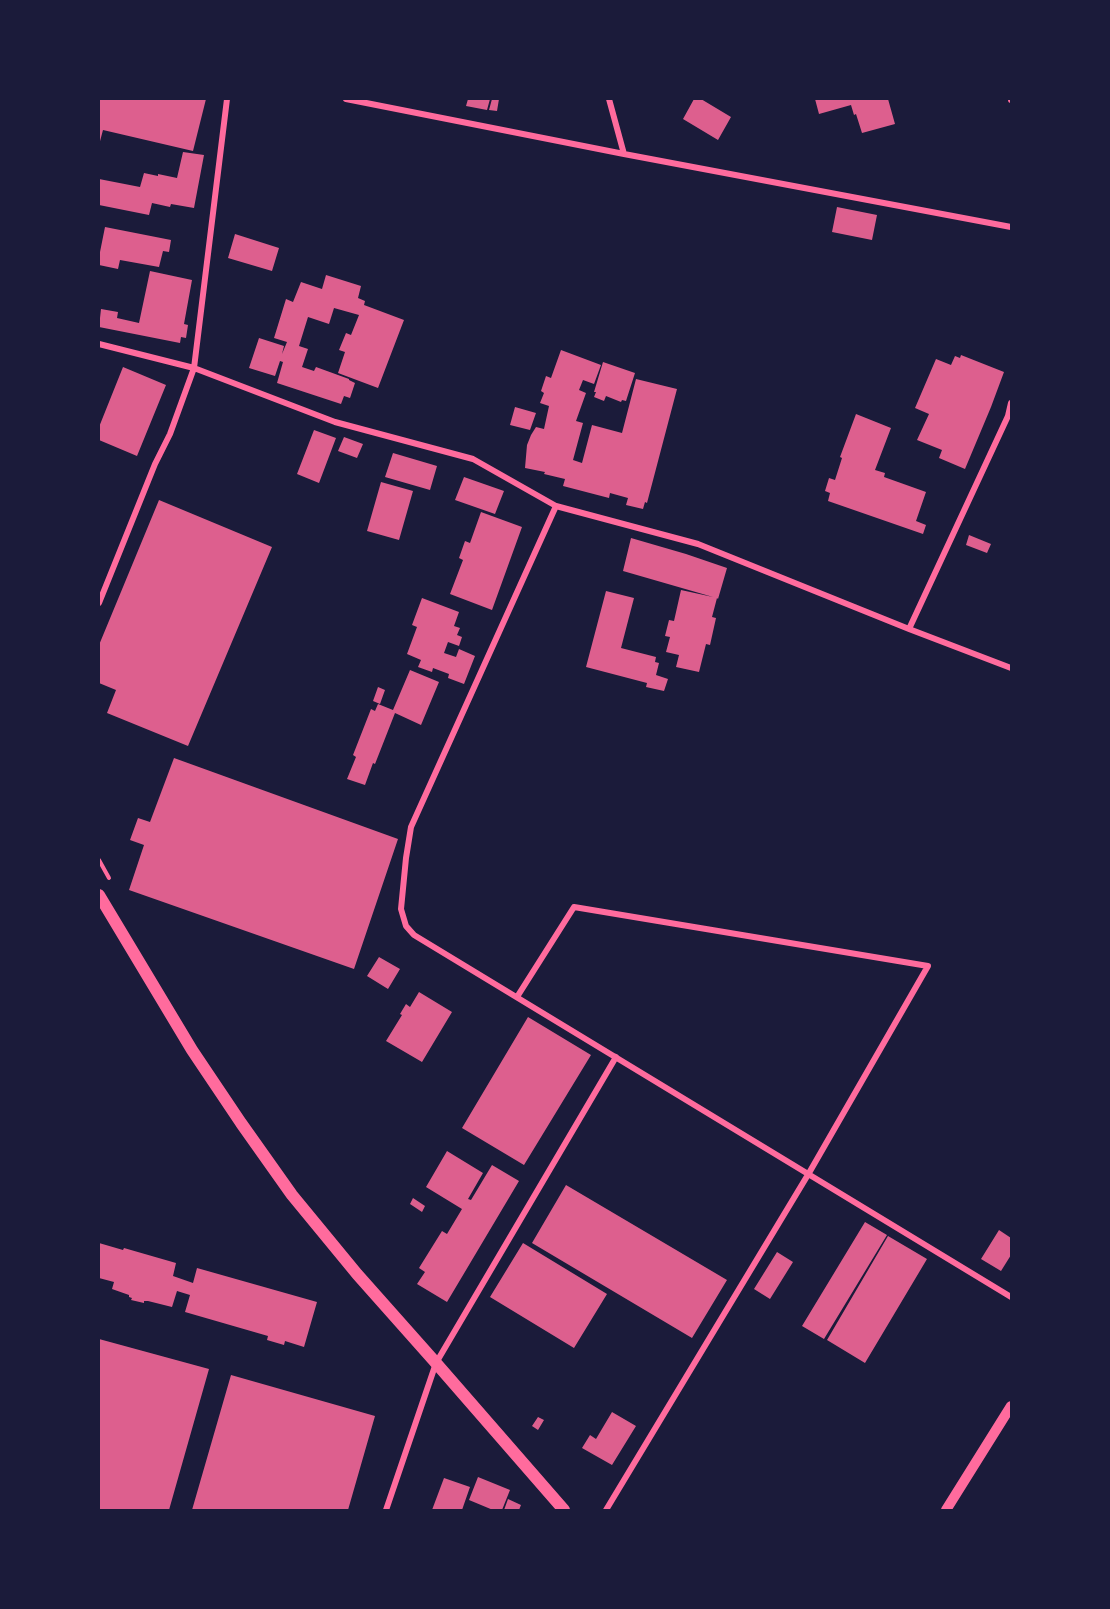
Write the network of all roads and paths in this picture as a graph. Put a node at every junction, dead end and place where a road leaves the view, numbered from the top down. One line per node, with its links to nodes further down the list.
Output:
1 (227, 99): 7 (street)
2 (346, 99): 4 (street)
3 (609, 99): 4 (street)
4 (624, 154): 5 (street)
5 (1011, 227)
6 (99, 344): 7 (street)
7 (194, 368): 9 (street); 10 (street)
8 (1011, 403): 11 (street)
9 (556, 506): 11 (street); 16 (street)
10 (99, 603)
11 (909, 629): 12 (street)
12 (1011, 668)
13 (99, 860): 14 (path)
14 (110, 879)
15 (99, 895): 20 (main road)
16 (518, 997): 17 (street); 18 (street)
17 (615, 1057): 18 (street); 20 (street)
18 (809, 1173): 19 (street); 24 (street)
19 (1011, 1298)
20 (436, 1362): 22 (street); 23 (main road)
21 (1011, 1406): 25 (street)
22 (386, 1510)
23 (564, 1510)
24 (606, 1510)
25 (946, 1510)

